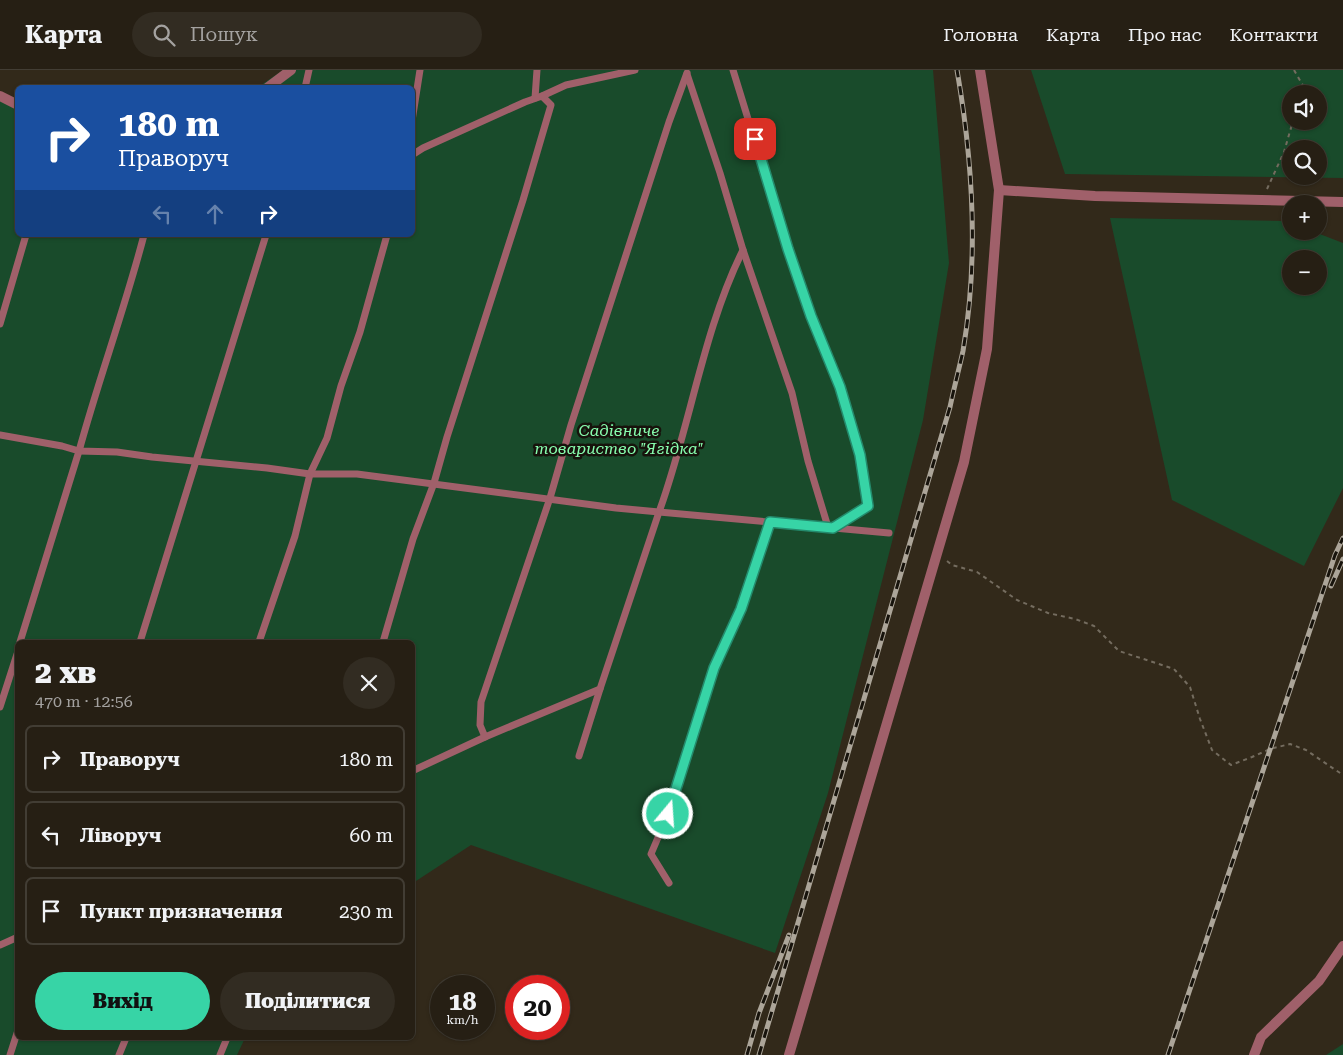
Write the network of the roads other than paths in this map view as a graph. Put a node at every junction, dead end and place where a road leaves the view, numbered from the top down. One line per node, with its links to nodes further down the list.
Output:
1 (291, 70): 9 (street)
2 (308, 70): 10 (lane)
3 (420, 70): 13 (lane)
4 (537, 70): 12 (lane)
5 (635, 70): 12 (lane)
6 (733, 70): 32 (lane)
7 (980, 70): 16 (street)
8 (687, 72): 22 (lane); 29 (lane)
9 (271, 85)
10 (306, 85)
11 (0, 96): 14 (street)
12 (538, 97): 15 (lane); 28 (lane)
13 (415, 102)
14 (15, 104)
15 (415, 153)
16 (999, 190): 17 (street); 54 (street)
17 (1343, 202)
18 (25, 237): 23 (lane)
19 (144, 237): 25 (lane)
20 (265, 237): 26 (lane)
21 (386, 237): 27 (lane)
22 (743, 250): 30 (lane); 32 (lane)
23 (0, 324)
24 (0, 435): 25 (lane)
25 (79, 451): 26 (lane); 34 (lane)
26 (196, 462): 27 (lane); 35 (lane)
27 (310, 474): 28 (lane); 36 (lane)
28 (434, 483): 29 (lane); 37 (lane)
29 (550, 498): 30 (lane); 41 (lane)
30 (659, 512): 31 (lane); 39 (lane)
31 (770, 522): 32 (lane); 44 (lane)
32 (830, 528): 33 (lane)
33 (889, 533)
34 (21, 640)
35 (141, 640)
36 (261, 640)
37 (385, 640)
38 (15, 660): 40 (lane)
39 (600, 689): 41 (lane); 42 (lane)
40 (0, 707)
41 (486, 737): 43 (lane)
42 (579, 756)
43 (415, 770)
44 (669, 883)
45 (15, 939): 46 (lane)
46 (0, 945)
47 (1343, 946): 55 (street)
48 (15, 1039): 51 (lane)
49 (125, 1040): 52 (lane)
50 (226, 1040): 53 (lane)
51 (10, 1055)
52 (118, 1055)
53 (220, 1055)
54 (789, 1055)
55 (1254, 1055)

